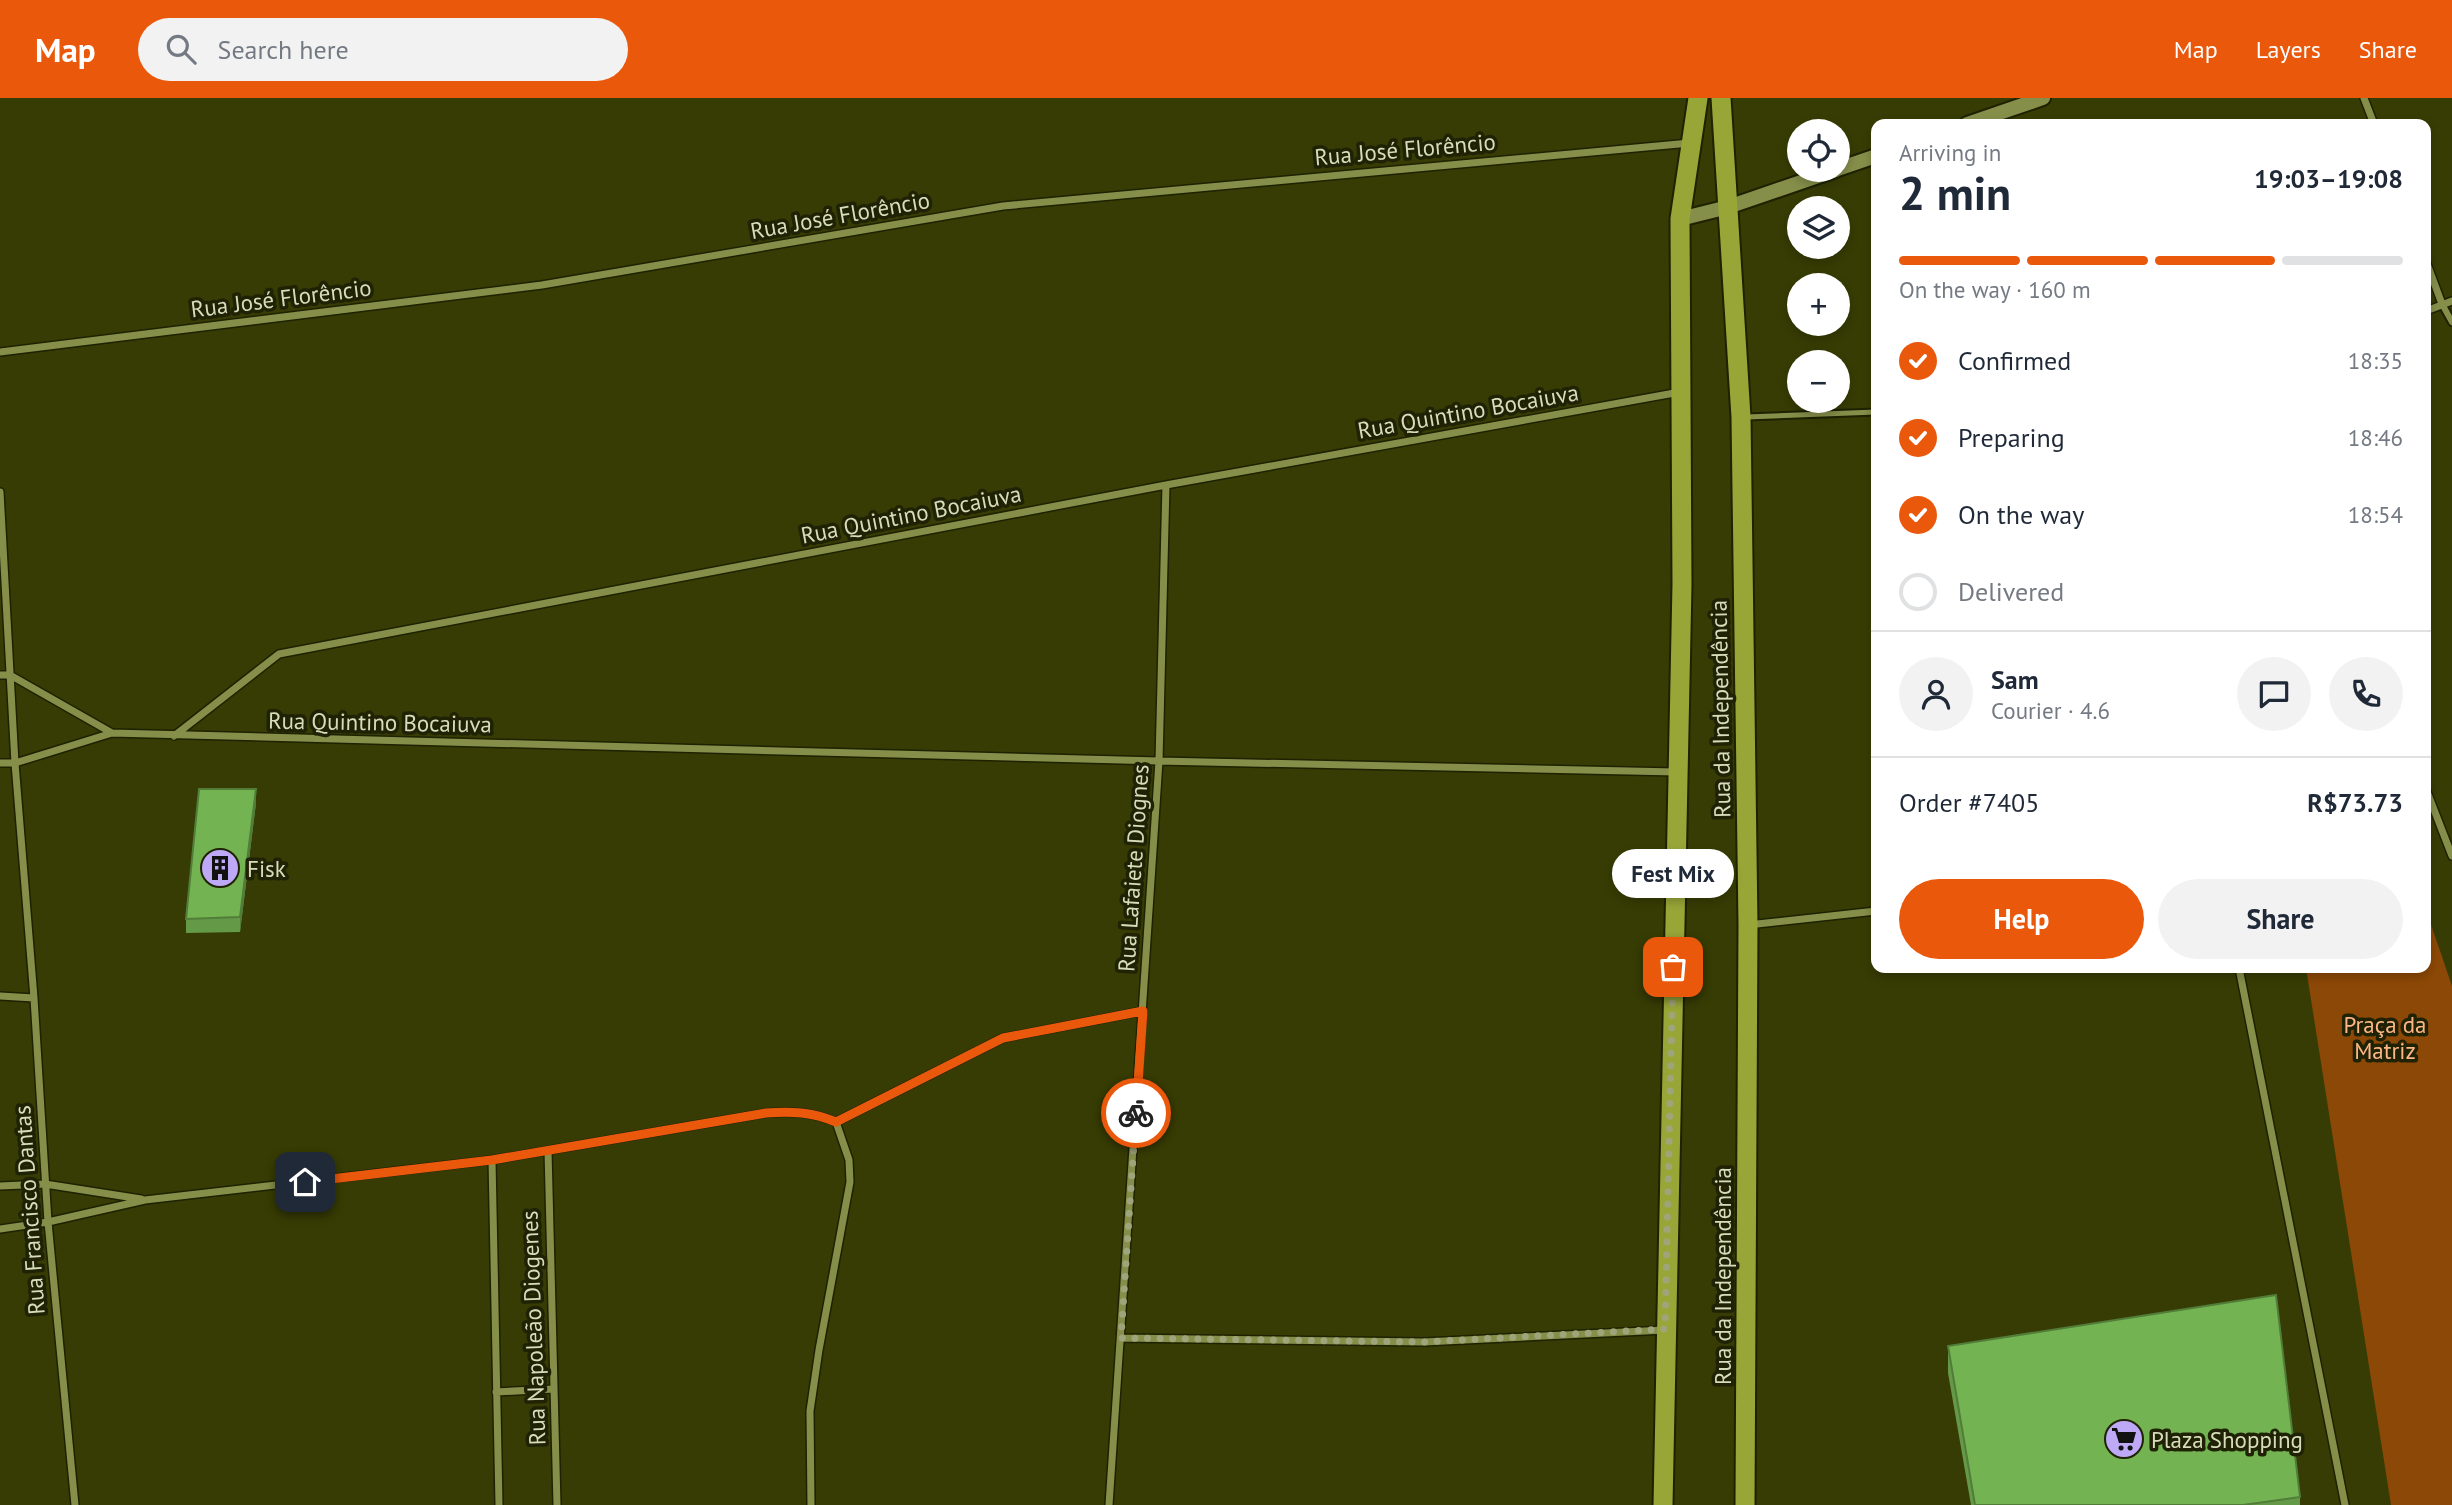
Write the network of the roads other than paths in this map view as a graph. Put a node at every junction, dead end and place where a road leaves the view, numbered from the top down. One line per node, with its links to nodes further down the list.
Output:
1 (1698, 98): 7 (highway, Rua da Independência)
2 (1721, 98): 11 (highway, Rua da Independência)
3 (2043, 98): 5 (main road)
4 (2364, 98): 6 (street)
5 (1982, 119)
6 (2372, 119)
7 (1690, 143): 12 (highway, Rua da Independência); 18 (street, Rua José Florêncio)
8 (1871, 158): 9 (main road)
9 (1850, 165)
10 (1800, 182): 11 (main road)
11 (1728, 207): 12 (main road); 21 (highway, Rua da Independência)
12 (1680, 219): 19 (highway, Rua da Independência)
13 (2431, 274): 15 (street)
14 (2452, 301): 15 (street)
15 (2442, 304): 16 (street); 17 (street)
16 (2431, 309)
17 (2452, 322)
18 (0, 352)
19 (1681, 392): 22 (street, Rua Quintino Bocaiuva); 31 (highway, Rua da Independência)
20 (1871, 412): 21 (lane)
21 (1741, 417): 35 (highway, Rua da Independência)
22 (1166, 485): 27 (street, Rua Quintino Bocaiuva); 28 (street, Rua Lafaiete Diognes)
23 (0, 492): 25 (street, Rua Francisco Dantas)
24 (0, 675): 25 (street, Rua Quintino Bocaiuva)
25 (10, 675): 26 (street, Rua Quintino Bocaiuva); 30 (street, Rua Francisco Dantas)
26 (112, 733): 27 (street, Rua Quintino Bocaiuva); 30 (street, Rua Quintino Bocaiuva)
27 (174, 736): 28 (street, Rua Quintino Bocaiuva)
28 (1159, 761): 31 (street, Rua Quintino Bocaiuva); 39 (street, Rua Lafaiete Diognes)
29 (0, 763): 30 (street, Rua Quintino Bocaiuva)
30 (15, 763): 38 (street, Rua Francisco Dantas)
31 (1677, 772): 48 (highway, Rua da Independência)
32 (2431, 802): 33 (street)
33 (2452, 856)
34 (1871, 912): 35 (street)
35 (1748, 925): 58 (highway, Rua da Independência)
36 (2240, 973): 59 (street)
37 (0, 996): 38 (street)
38 (34, 998): 43 (street, Rua Francisco Dantas)
39 (1143, 1011): 40 (street); 49 (street, Rua Lafaiete Diognes)
40 (836, 1122): 41 (street); 55 (street)
41 (548, 1151): 42 (street); 50 (street, Rua Napoleão Diogenes)
42 (492, 1160): 45 (street); 51 (street, Rua Napoleão Diogenes)
43 (45, 1184): 44 (street); 45 (street); 46 (street, Rua Francisco Dantas)
44 (0, 1186)
45 (145, 1200): 46 (street)
46 (48, 1222): 47 (street); 52 (street, Rua Francisco Dantas)
47 (0, 1229)
48 (1665, 1329): 49 (street); 57 (highway, Rua da Independência)
49 (1121, 1338): 56 (street, Rua Lafaiete Diognes)
50 (554, 1389): 51 (street); 54 (street, Rua Napoleão Diogenes)
51 (496, 1392): 53 (street, Rua Napoleão Diogenes)
52 (75, 1505)
53 (499, 1505)
54 (557, 1505)
55 (811, 1505)
56 (1109, 1505)
57 (1663, 1505)
58 (1745, 1505)
59 (2345, 1505)

